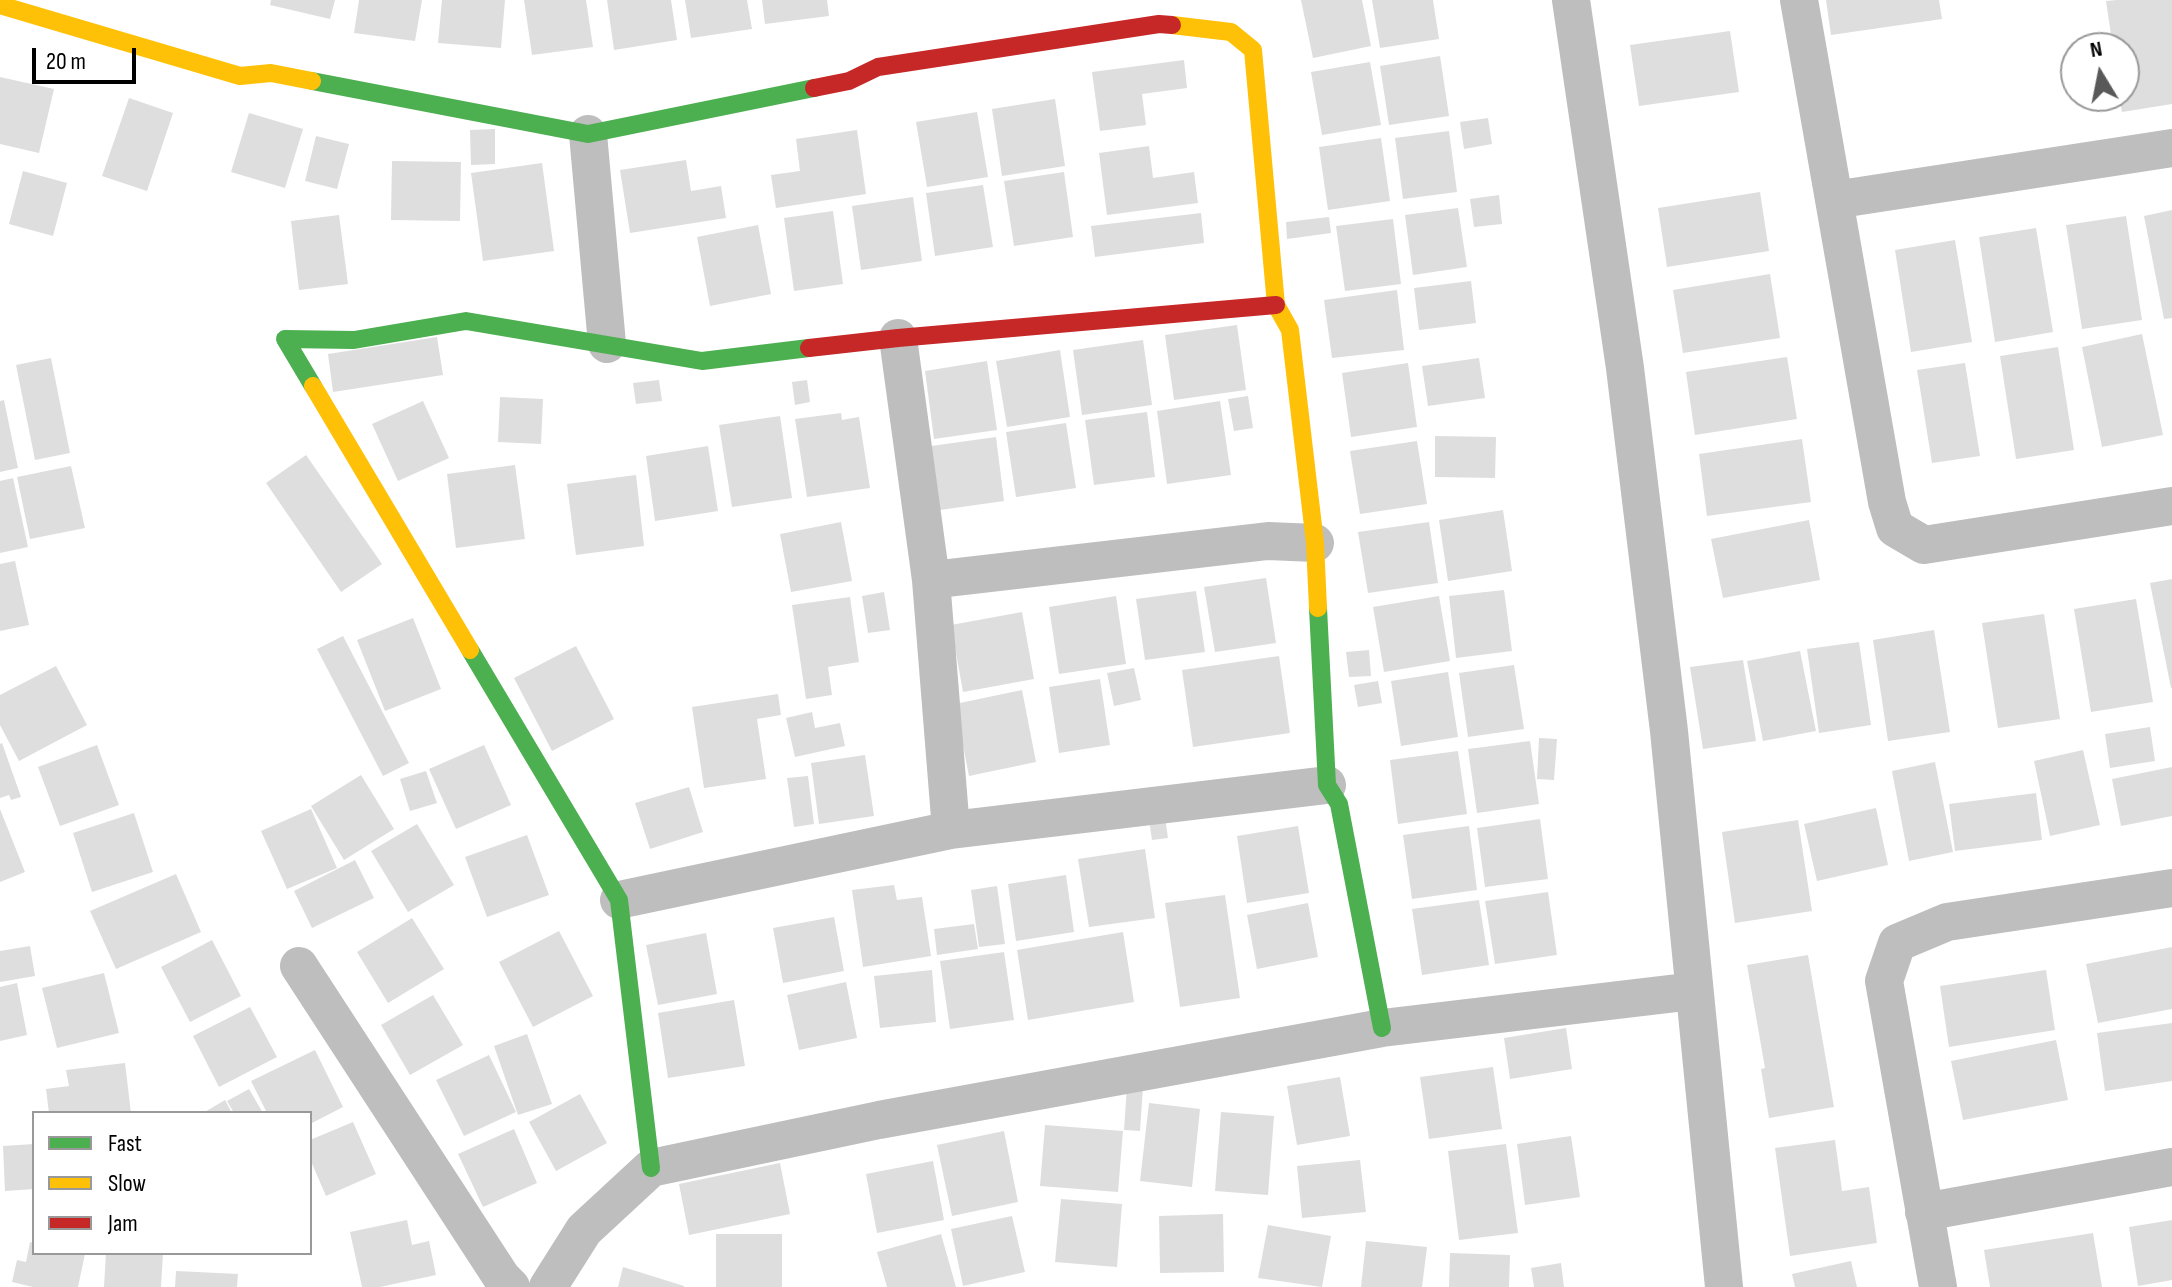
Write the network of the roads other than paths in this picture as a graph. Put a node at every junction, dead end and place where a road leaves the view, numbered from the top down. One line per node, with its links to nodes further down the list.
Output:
1 (1571, 0): 18 (street)
2 (1799, 0): 6 (street)
3 (0, 5): 4 (street)
4 (588, 134): 7 (street); 9 (street)
5 (2172, 148): 6 (street)
6 (1834, 200): 10 (street)
7 (1276, 305): 8 (street); 11 (street)
8 (898, 338): 9 (street); 12 (street)
9 (607, 344): 16 (street)
10 (2172, 506)
11 (1315, 543): 12 (street); 13 (street)
12 (931, 580): 14 (street)
13 (1327, 785): 14 (street); 19 (street)
14 (951, 830): 16 (street)
15 (2172, 888): 22 (street)
16 (619, 900): 21 (street)
17 (299, 966): 23 (street)
18 (1694, 991): 19 (street); 25 (street)
19 (1382, 1028): 21 (street)
20 (2172, 1167): 22 (street)
21 (651, 1168): 24 (street)
22 (1924, 1212): 26 (street)
23 (511, 1287)
24 (548, 1287)
25 (1724, 1287)
26 (1938, 1287)

